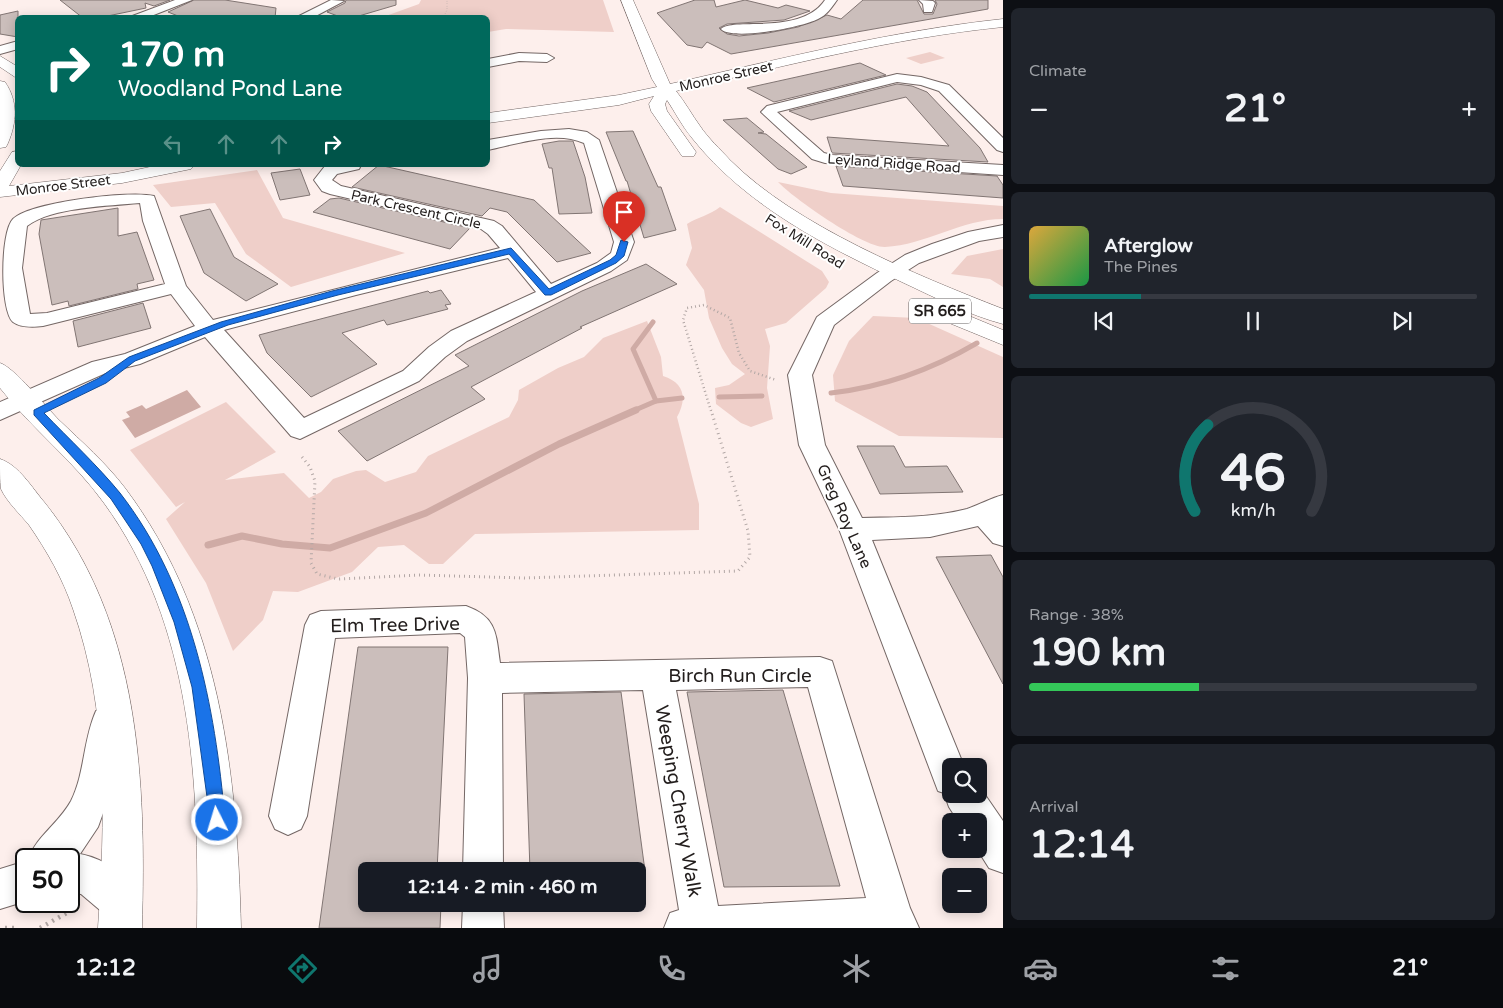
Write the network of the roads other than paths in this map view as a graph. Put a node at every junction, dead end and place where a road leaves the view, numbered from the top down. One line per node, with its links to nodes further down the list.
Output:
1 (186, 0): 5 (street)
2 (627, 0): 14 (main road, Fox Mill Road / SR 665)
3 (830, 0): 10 (street)
4 (338, 1): 6 (street)
5 (142, 15)
6 (308, 15)
7 (1003, 16): 9 (main road, Monroe Street)
8 (1003, 23): 9 (main road, Monroe Street)
9 (964, 27): 16 (main road, Monroe Street)
10 (727, 30)
11 (15, 46): 12 (street)
12 (0, 50)
13 (547, 58): 17 (street)
14 (651, 58): 16 (main road); 20 (main road, Fox Mill Road / SR 665)
15 (0, 60): 18 (main road)
16 (789, 61): 20 (main road, Monroe Street)
17 (490, 63)
18 (15, 72)
19 (0, 85): 24 (main road)
20 (665, 90): 21 (main road, Monroe Street); 23 (main road); 37 (main road, Fox Mill Road / SR 665)
21 (573, 106): 22 (main road, Monroe Street); 23 (main road)
22 (490, 118)
23 (665, 120): 28 (main road)
24 (0, 143)
25 (490, 145): 39 (street)
26 (1003, 147): 32 (street, Leyland Ridge Road)
27 (15, 161): 33 (main road)
28 (700, 163)
29 (102, 167): 33 (main road, Monroe Street)
30 (175, 167): 33 (main road, Monroe Street)
31 (344, 167): 36 (street, Park Crescent Circle)
32 (1003, 170)
33 (1, 183)
34 (727, 189): 37 (main road, Fox Mill Road / SR 665)
35 (1003, 231): 37 (street, Greg Roy Lane)
36 (511, 251): 39 (street, Park Crescent Circle); 41 (street)
37 (885, 277): 40 (main road, Fox Mill Road / SR 665); 42 (main road, Fox Mill Road / SR 665); 48 (street, Greg Roy Lane)
38 (176, 287): 38 (street); 41 (street)
39 (548, 293): 41 (street)
40 (1003, 317)
41 (208, 328): 44 (street)
42 (1003, 338)
43 (0, 371): 44 (main road)
44 (21, 408): 45 (street); 62 (main road)
45 (0, 429)
46 (0, 469): 51 (main road)
47 (997, 518): 48 (street)
48 (853, 529): 52 (street, Greg Roy Lane)
49 (657, 675): 50 (street, Birch Run Circle); 61 (street, Birch Run Circle); 64 (street, Weeping Cherry Walk)
50 (485, 678): 54 (street, Elm Tree Drive); 57 (street, Elm Tree Drive)
51 (112, 705): 55 (street); 60 (main road)
52 (943, 758)
53 (968, 803): 56 (street)
54 (288, 816)
55 (58, 848)
56 (1003, 854)
57 (483, 862)
58 (80, 873): 60 (street)
59 (483, 912): 63 (street)
60 (121, 915)
61 (895, 922): 64 (street)
62 (219, 928)
63 (483, 928)
64 (693, 928)

